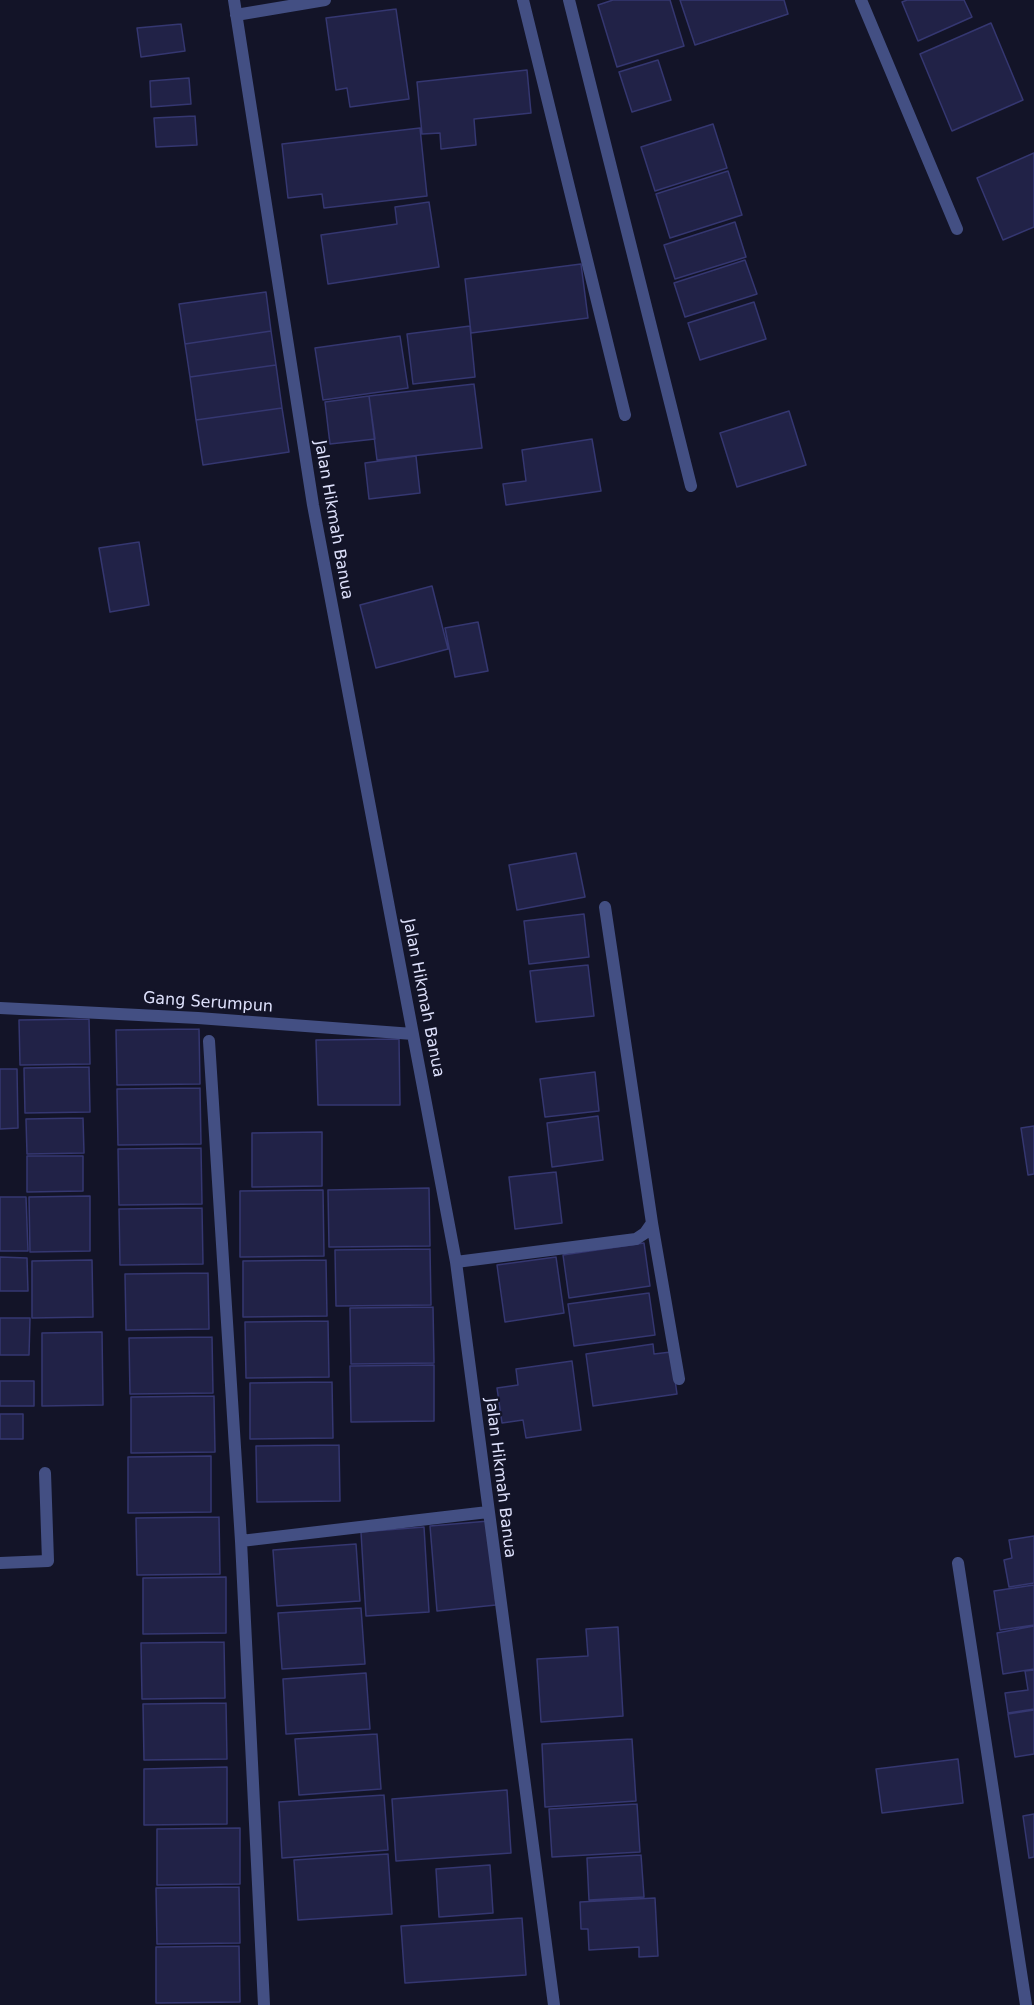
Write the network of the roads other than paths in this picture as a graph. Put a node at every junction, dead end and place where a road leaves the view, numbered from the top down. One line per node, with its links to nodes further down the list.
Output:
1 (234, 0): 6 (street, Jalan Hikmah Banua)
2 (325, 0): 6 (street)
3 (523, 0): 8 (street)
4 (569, 0): 9 (street)
5 (861, 0): 7 (street)
6 (236, 15): 12 (street, Jalan Hikmah Banua)
7 (957, 229)
8 (625, 415)
9 (691, 486)
10 (605, 907): 14 (street)
11 (0, 1008): 12 (street, Gang Serumpun)
12 (413, 1034): 15 (street, Jalan Hikmah Banua)
13 (209, 1041): 19 (street)
14 (652, 1223): 15 (street); 16 (street)
15 (456, 1262): 18 (street, Jalan Hikmah Banua)
16 (679, 1379)
17 (45, 1473): 20 (street)
18 (488, 1512): 19 (street); 23 (street, Jalan Hikmah Banua)
19 (241, 1541): 22 (street)
20 (0, 1563)
21 (958, 1563): 24 (street)
22 (264, 2005)
23 (554, 2005)
24 (1026, 2005)

